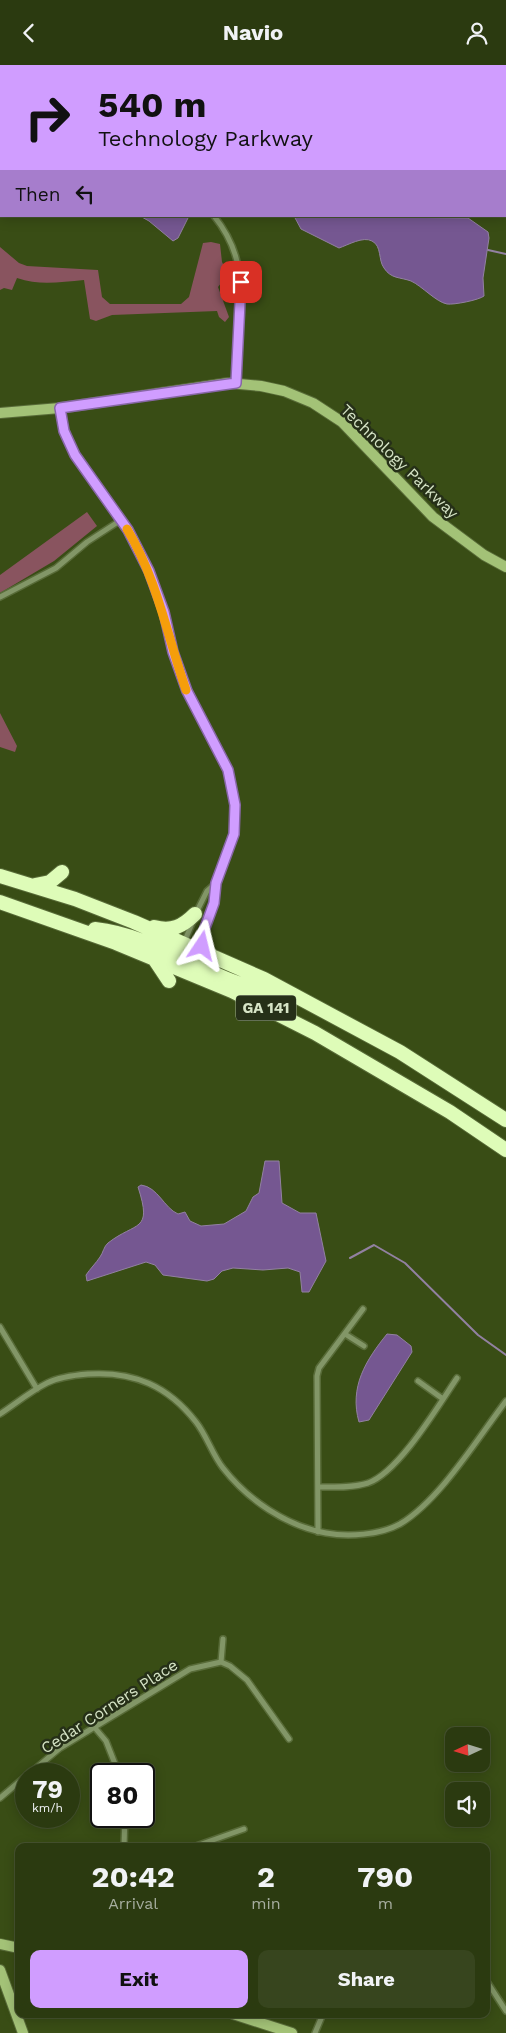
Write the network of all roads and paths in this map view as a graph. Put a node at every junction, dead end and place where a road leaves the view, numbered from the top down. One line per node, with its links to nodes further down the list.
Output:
1 (215, 217): 2 (street)
2 (236, 383): 3 (street, Technology Parkway); 6 (street, Technology Parkway)
3 (60, 408): 4 (street, Technology Parkway); 5 (street)
4 (0, 413)
5 (121, 520): 7 (street); 9 (street)
6 (506, 567)
7 (0, 597)
8 (0, 876): 10 (highway, GA 141)
9 (216, 883): 13 (street); 16 (street)
10 (32, 885): 11 (highway, GA 141); 11 (highway)
11 (75, 899): 14 (highway, GA 141)
12 (0, 902): 15 (highway, GA 141)
13 (195, 914): 14 (highway); 19 (street)
14 (134, 922): 19 (highway, GA 141)
15 (74, 927): 18 (highway, GA 141); 19 (highway)
16 (202, 936): 17 (highway); 19 (street)
17 (212, 956): 19 (highway, GA 141); 21 (highway, GA 141)
18 (152, 958): 19 (highway, GA 141); 20 (highway)
19 (184, 958): 21 (highway); 23 (highway, GA 141)
20 (169, 981)
21 (290, 995): 22 (highway, GA 141)
22 (506, 1120)
23 (506, 1150)
24 (363, 1309): 26 (street)
25 (0, 1327): 30 (street)
26 (345, 1334): 27 (street); 34 (street)
27 (364, 1346)
28 (457, 1379): 31 (street)
29 (418, 1381): 31 (street)
30 (37, 1389): 33 (street); 35 (street)
31 (443, 1399): 34 (street)
32 (506, 1401): 35 (street)
33 (0, 1414)
34 (318, 1487): 35 (street)
35 (318, 1532)
36 (223, 1639): 37 (street)
37 (221, 1662): 38 (street, Cedar Corners Place); 39 (street)
38 (95, 1728): 40 (street, Cedar Corners Place); 41 (street)
39 (289, 1739)
40 (43, 1763)
41 (115, 1763)
42 (15, 1785): 43 (street)
43 (0, 1798)
44 (125, 1828): 46 (street)
45 (244, 1829): 47 (street)
46 (124, 1843)
47 (204, 1843)
48 (0, 1944): 49 (street)
49 (15, 1947)
50 (0, 1970): 52 (street)
51 (490, 1986): 53 (street)
52 (15, 2011)
53 (506, 2011)
54 (18, 2018): 57 (street)
55 (245, 2018): 58 (street)
56 (321, 2018): 59 (street)
57 (23, 2033)
58 (292, 2033)
59 (315, 2033)

